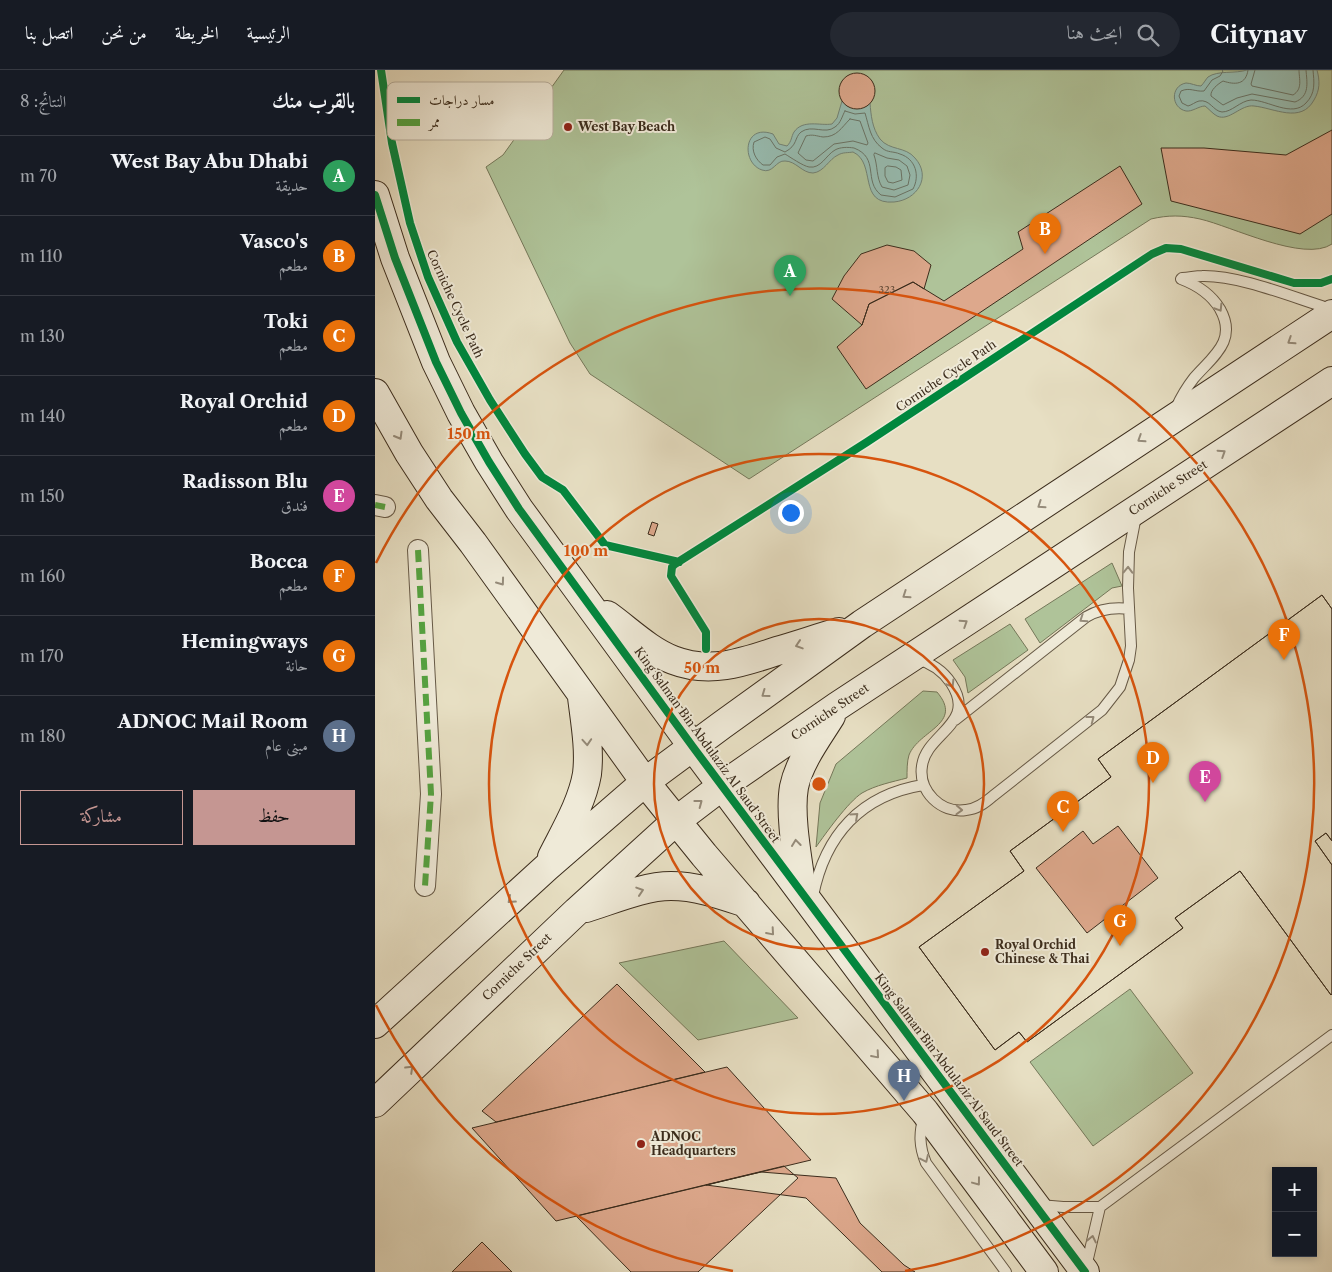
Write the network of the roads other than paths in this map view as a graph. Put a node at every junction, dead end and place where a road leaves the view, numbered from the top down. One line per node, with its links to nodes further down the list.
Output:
1 (375, 195): 9 (main road, King Salman Bin Abdulaziz Al Saud Street)
2 (1332, 310): 6 (lane, one-way to 6)
3 (1332, 314): 6 (main road, one-way to 6)
4 (1332, 381): 7 (main road, Corniche Street, one-way to 4)
5 (375, 393): 13 (main road, one-way to 13)
6 (1171, 420): 11 (main road, one-way to 11)
7 (1137, 508): 10 (lane, one-way to 7); 12 (main road, Corniche Street, one-way to 7)
8 (418, 550): 22 (street)
9 (586, 600): 11 (main road, one-way to 9); 16 (main road, King Salman Bin Abdulaziz Al Saud Street)
10 (1129, 610): 15 (lane, one-way to 15); 18 (lane, one-way to 10)
11 (862, 624): 16 (main road, one-way to 16)
12 (912, 657): 14 (main road, Corniche Street); 15 (lane, one-way to 15)
13 (582, 693): 17 (main road); 21 (main road, one-way to 21)
14 (836, 708): 19 (main road, Corniche Street); 23 (main road, one-way to 14)
15 (954, 721): 18 (lane)
16 (693, 747): 17 (main road); 19 (main road, King Salman Bin Abdulaziz Al Saud Street)
17 (645, 782): 20 (main road); 21 (main road)
18 (923, 785): 23 (lane, one-way to 18)
19 (722, 786): 20 (main road, Corniche Street, one-way to 19); 23 (main road, King Salman Bin Abdulaziz Al Saud Street)
20 (676, 821): 24 (main road); 25 (main road, Corniche Street)
21 (547, 867): 26 (main road, one-way to 26)
22 (425, 886)
23 (806, 898): 30 (main road, King Salman Bin Abdulaziz Al Saud Street)
24 (746, 903): 25 (main road, one-way to 24); 29 (main road, one-way to 29)
25 (577, 911): 28 (main road, Corniche Street, one-way to 25)
26 (375, 1024)
27 (1332, 1034): 31 (lane)
28 (375, 1103)
29 (925, 1112): 32 (lane, one-way to 32); 33 (main road, one-way to 33)
30 (1036, 1204): 31 (lane); 34 (main road, King Salman Bin Abdulaziz Al Saud Street)
31 (1100, 1206): 34 (lane, one-way to 31)
32 (1006, 1272)
33 (1044, 1272)
34 (1085, 1272)

